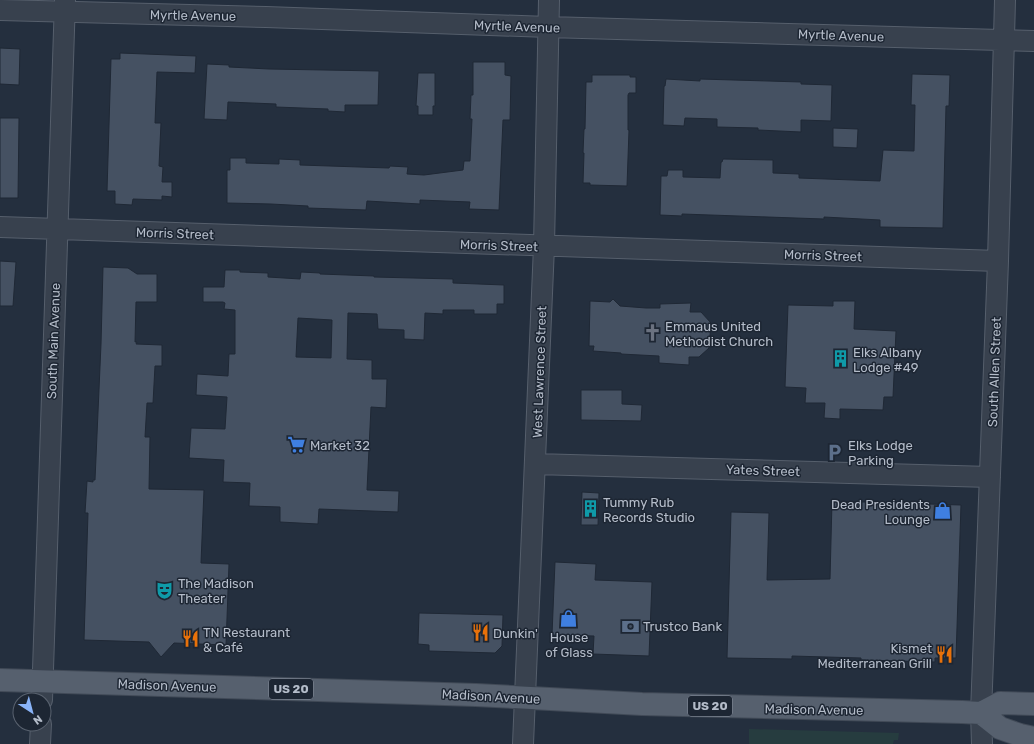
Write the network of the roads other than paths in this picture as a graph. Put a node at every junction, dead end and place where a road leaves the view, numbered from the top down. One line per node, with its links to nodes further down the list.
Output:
1 (549, 0): 5 (street, West Lawrence Street)
2 (1005, 0): 6 (street, South Allen Street)
3 (65, 6): 4 (street, Myrtle Avenue); 5 (street, Myrtle Avenue); 9 (street, South Main Avenue)
4 (0, 10)
5 (548, 27): 6 (street, Myrtle Avenue); 10 (street, West Lawrence Street)
6 (1004, 40): 7 (street, Myrtle Avenue); 11 (street, South Allen Street)
7 (1034, 41)
8 (0, 227): 9 (street, Morris Street)
9 (57, 228): 10 (street, Morris Street); 15 (street, South Main Avenue)
10 (544, 246): 11 (street, Morris Street); 12 (street, West Lawrence Street)
11 (998, 261): 13 (street, South Allen Street)
12 (535, 464): 13 (street, Yates Street); 16 (street, West Lawrence Street)
13 (990, 477): 18 (street, South Allen Street)
14 (0, 680): 15 (main road, Madison Avenue / US 20)
15 (42, 691): 16 (main road, Madison Avenue / US 20)
16 (525, 697): 18 (main road, Madison Avenue / US 20); 22 (street, West Lawrence Street)
17 (1034, 704): 18 (main road)
18 (981, 713): 20 (main road); 23 (street, South Allen Street)
19 (41, 732): 21 (street)
20 (1030, 739)
21 (40, 744)
22 (523, 744)
23 (982, 744)

